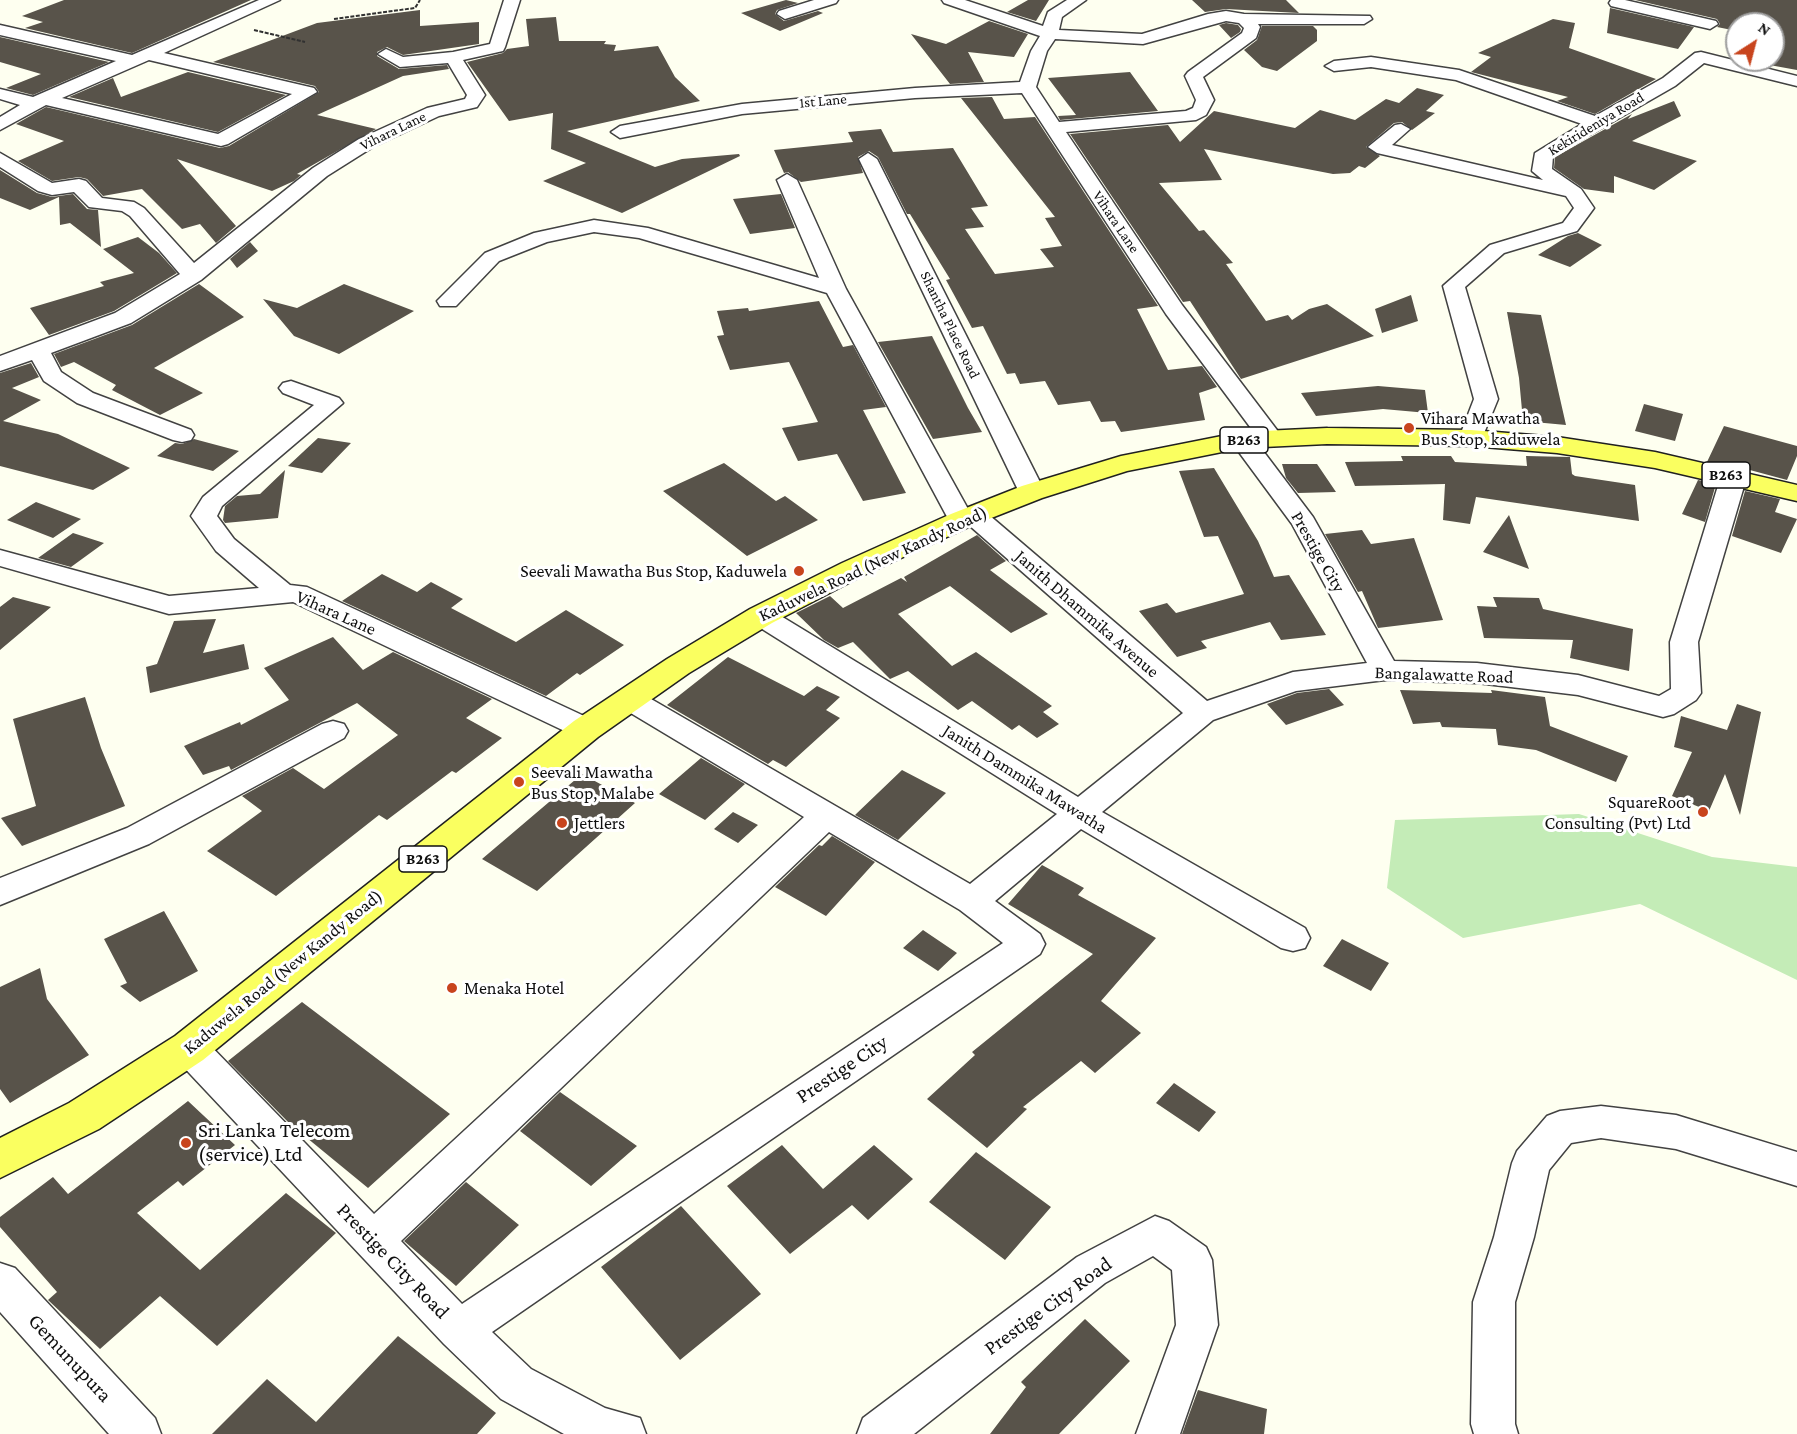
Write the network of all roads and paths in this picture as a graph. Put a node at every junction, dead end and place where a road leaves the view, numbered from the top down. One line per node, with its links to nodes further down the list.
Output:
1 (272, 0): 12 (street)
2 (420, 0): 9 (path)
3 (512, 0): 19 (street)
4 (830, 0): 8 (street)
5 (950, 0): 14 (street)
6 (1078, 0): 14 (street)
7 (1617, 3): 15 (street)
8 (785, 14)
9 (334, 19)
10 (1244, 19): 11 (street); 14 (street); 27 (street)
11 (1364, 19)
12 (217, 25): 16 (path); 18 (street)
13 (0, 30): 18 (street)
14 (1050, 34): 22 (street)
15 (1707, 35): 21 (street); 25 (street, Kekirideniya Road)
16 (305, 42)
17 (386, 54): 19 (street)
18 (139, 57): 24 (street); 24 (street)
19 (453, 57): 34 (street, Vihara Lane)
20 (1334, 66): 25 (street)
21 (1797, 81)
22 (1027, 87): 27 (street, Vihara Lane); 29 (street, 1st Lane)
23 (0, 94): 24 (street)
24 (40, 101): 26 (street)
25 (1594, 122): 33 (street, Kekirideniya Road)
26 (0, 125)
27 (1053, 128): 41 (street, Vihara Lane)
28 (1401, 129): 33 (street)
29 (620, 132)
30 (0, 159): 34 (street)
31 (868, 159): 45 (street, Shantha Place Road)
32 (787, 180): 35 (street)
33 (1574, 193): 42 (street)
34 (193, 275): 37 (street, Vihara Lane)
35 (835, 289): 36 (street); 47 (street)
36 (448, 301)
37 (38, 350): 38 (street, Vihara Lane); 40 (street)
38 (0, 364)
39 (291, 388): 49 (street)
40 (182, 435)
41 (1271, 438): 42 (main road, Kaduwela Road (New Kandy Road) / B263); 43 (main road, Kaduwela Road (New Kandy Road) / B263)
42 (1471, 438): 44 (main road, Kaduwela Road (New Kandy Road) / B263)
43 (1242, 440): 45 (main road, Kaduwela Road (New Kandy Road) / B263); 51 (street, Prestige City)
44 (1734, 476): 46 (main road, Kaduwela Road (New Kandy Road) / B263); 51 (street, Bangalawatte Road)
45 (1032, 492): 47 (main road, Kaduwela Road (New Kandy Road) / B263)
46 (1797, 493)
47 (967, 518): 50 (main road, Kaduwela Road (New Kandy Road) / B263); 53 (street, Janith Dhammika Avenue)
48 (0, 558): 49 (street, Vihara Lane)
49 (282, 593): 54 (street, Vihara Lane)
50 (761, 616): 52 (main road, Kaduwela Road (New Kandy Road) / B263); 56 (street, Janith Dammika Mawatha)
51 (1385, 670): 53 (street, Bangalawatte Road)
52 (629, 699): 54 (main road, Kaduwela Road (New Kandy Road) / B263); 57 (street, Prestige City)
53 (1202, 713): 56 (street, Bangalawatte Road)
54 (586, 729): 61 (main road, Kaduwela Road (New Kandy Road) / B263)
55 (333, 731): 58 (street)
56 (1078, 813): 59 (street, Bangalawatte Road); 60 (street, Janith Dammika Mawatha)
57 (825, 816): 59 (street, Prestige City); 64 (street)
58 (0, 892)
59 (972, 901): 66 (street, Prestige City)
60 (1293, 938)
61 (189, 1048): 62 (main road, Kaduwela Road (New Kandy Road) / B263); 64 (street, Prestige City Road)
62 (0, 1159)
63 (1797, 1169): 71 (street)
64 (374, 1240): 66 (street, Prestige City Road)
65 (0, 1282): 67 (street, Gemunupura)
66 (459, 1330): 68 (street, Prestige City Road)
67 (140, 1434)
68 (624, 1434)
69 (879, 1434): 70 (street, Prestige City Road)
70 (1158, 1434)
71 (1496, 1434)

